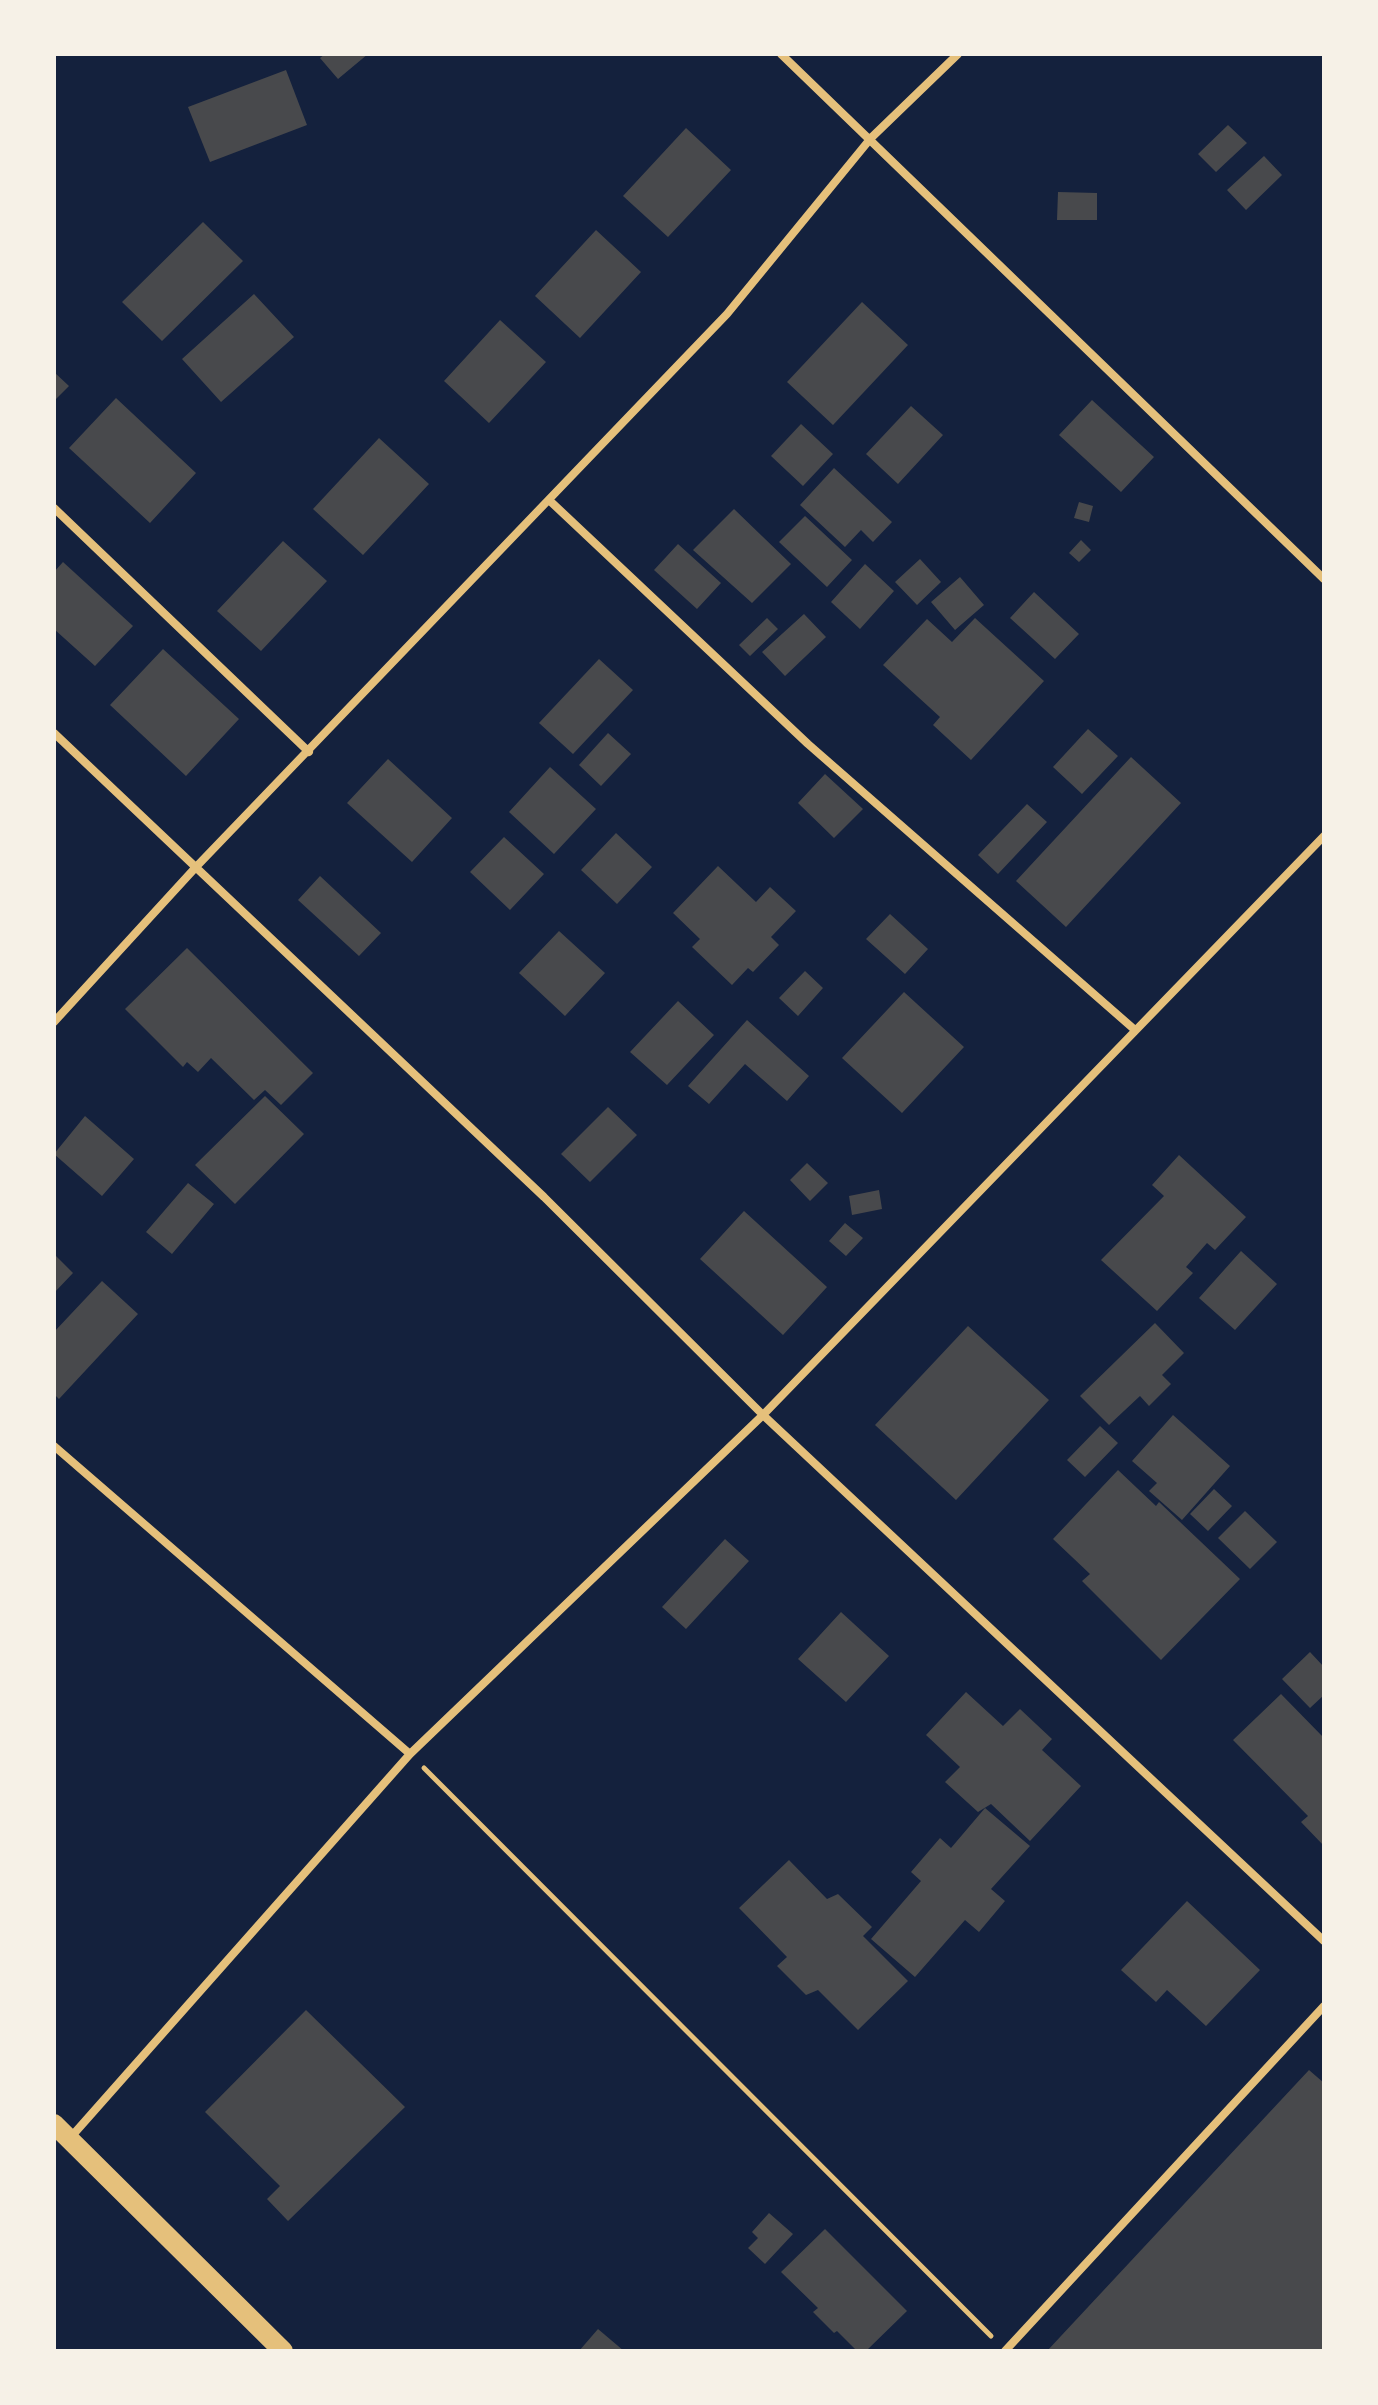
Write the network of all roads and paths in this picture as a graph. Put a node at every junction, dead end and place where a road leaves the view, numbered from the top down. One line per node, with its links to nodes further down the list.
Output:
1 (781, 54): 3 (street)
2 (958, 54): 3 (street)
3 (871, 138): 4 (street); 6 (street)
4 (549, 500): 8 (street); 12 (street)
5 (54, 508): 8 (street)
6 (1324, 579)
7 (54, 733): 10 (street)
8 (309, 752): 10 (street)
9 (1324, 836): 12 (street)
10 (196, 867): 11 (street); 13 (street)
11 (54, 1022)
12 (1135, 1030): 13 (street)
13 (763, 1415): 15 (street); 16 (street)
14 (54, 1446): 15 (street)
15 (410, 1754): 19 (street); 21 (path)
16 (1324, 1941)
17 (1324, 2006): 21 (street)
18 (54, 2124): 19 (main road)
19 (69, 2139): 20 (main road)
20 (283, 2351)
21 (1005, 2351)

